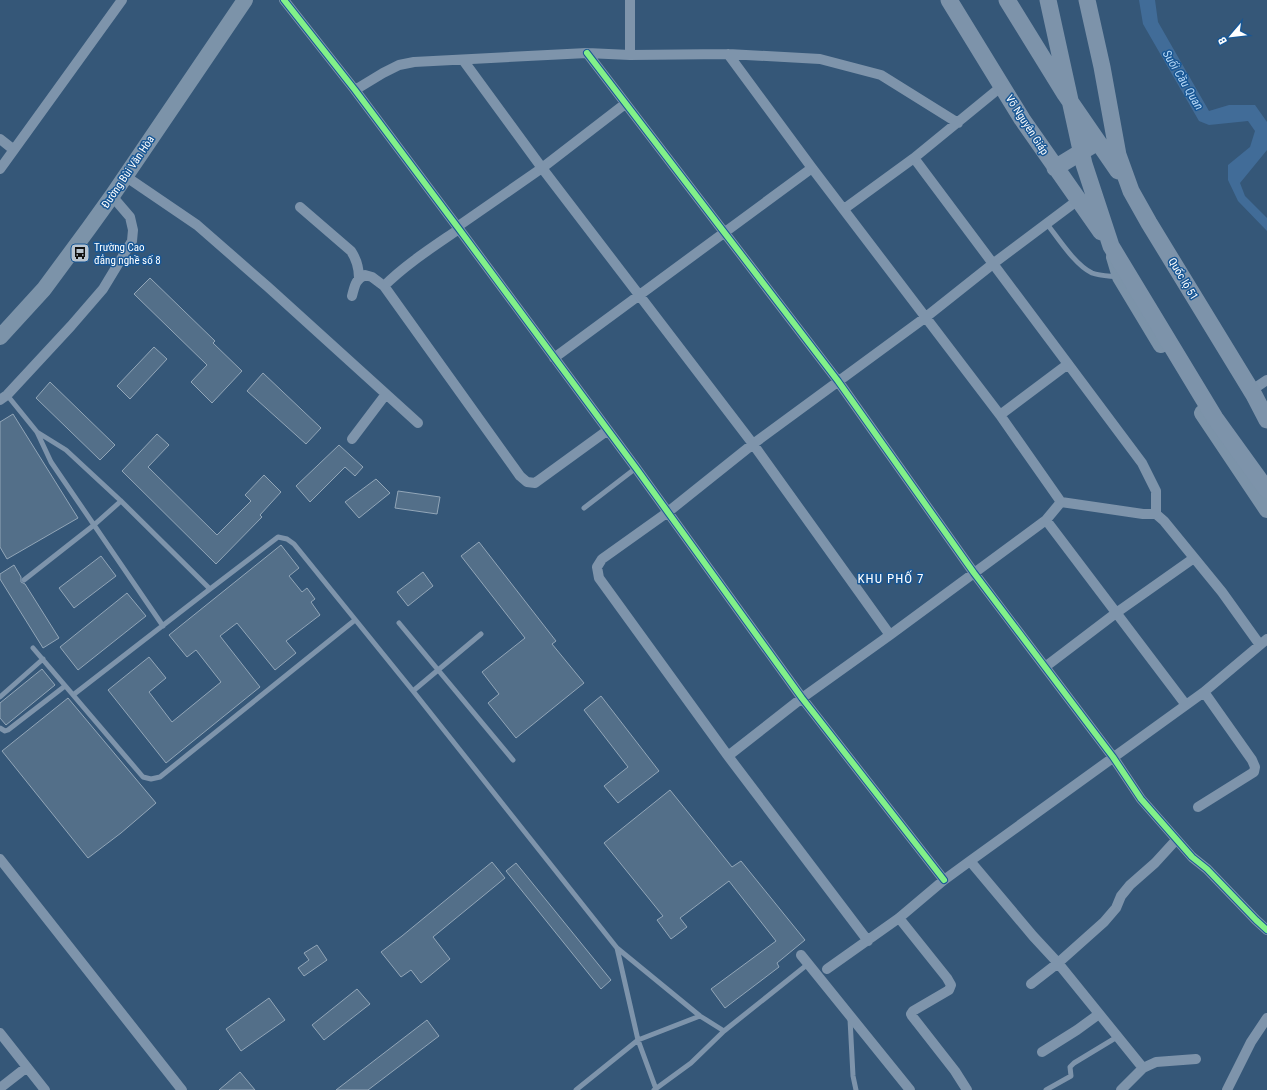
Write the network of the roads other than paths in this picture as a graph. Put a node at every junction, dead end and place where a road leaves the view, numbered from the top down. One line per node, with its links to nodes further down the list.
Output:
1 (122, 0): 21 (street)
2 (245, 0): 28 (main road, Đường Bùi Văn Hòa)
3 (284, 0): 14 (street)
4 (630, 0): 11 (street)
5 (948, 0): 13 (highway, Võ Nguyên Giáp)
6 (1007, 0): 15 (highway)
7 (1048, 0): 15 (highway)
8 (1088, 0): 18 (highway, Quốc lộ 51)
9 (587, 54): 11 (street); 12 (street); 16 (street)
10 (728, 54): 11 (street); 17 (street); 25 (street)
11 (630, 55)
12 (463, 60): 14 (street); 24 (street)
13 (1002, 86): 17 (street); 26 (highway, Võ Nguyên Giáp)
14 (355, 90): 36 (street)
15 (1070, 101): 20 (highway); 22 (highway)
16 (625, 104): 24 (street); 37 (street)
17 (958, 123): 23 (street)
18 (1114, 132): 29 (highway, Quốc lộ 51); 33 (main road, Quốc lộ 51)
19 (0, 139): 21 (street)
20 (1098, 142): 22 (highway); 29 (highway)
21 (14, 150): 27 (street)
22 (1082, 152): 26 (highway); 38 (highway)
23 (914, 158): 34 (street); 39 (street)
24 (542, 168): 36 (street); 43 (street)
25 (812, 168): 34 (street); 37 (street)
26 (1055, 168): 31 (highway, Võ Nguyên Giáp)
27 (0, 169)
28 (125, 176): 30 (main road, Đường Bùi Văn Hòa); 51 (street)
29 (1131, 191): 33 (highway); 55 (highway, Quốc lộ 51)
30 (112, 196): 46 (main road, Đường Bùi Văn Hòa); 52 (street)
31 (1078, 200): 35 (street); 38 (highway, Võ Nguyên Giáp)
32 (300, 207): 41 (street)
33 (1149, 208): 50 (main road, Quốc lộ 51)
34 (844, 209): 45 (street)
35 (1047, 224): 39 (street); 40 (lane)
36 (458, 228): 42 (street); 47 (street)
37 (724, 232): 43 (street); 49 (street)
38 (1111, 246): 40 (main road); 62 (highway)
39 (994, 264): 45 (street); 48 (street)
40 (1120, 277): 66 (main road)
41 (359, 278): 42 (street); 44 (street)
42 (384, 286): 57 (street)
43 (640, 295): 47 (street); 60 (street)
44 (352, 296)
45 (926, 317): 49 (street); 54 (street)
46 (0, 337)
47 (554, 358): 57 (street)
48 (1068, 364): 54 (street); 68 (street)
49 (838, 381): 60 (street); 72 (street)
50 (1262, 383): 53 (main road, Quốc lộ 51)
51 (386, 394): 56 (street); 59 (street)
52 (4, 398): 58 (lane)
53 (1267, 401)
54 (1000, 415): 64 (street)
55 (1267, 420)
56 (418, 424)
57 (608, 430): 61 (street)
58 (37, 432): 63 (lane); 70 (lane)
59 (352, 439)
60 (754, 444): 67 (street); 80 (street)
61 (636, 468): 65 (lane); 67 (street)
62 (1267, 490)
63 (121, 501): 70 (lane); 74 (lane)
64 (1061, 502): 68 (street); 69 (street)
65 (584, 508)
66 (1267, 510)
67 (668, 512): 91 (street); 94 (street)
68 (1156, 514): 71 (street)
69 (1046, 520): 72 (street); 75 (street)
70 (94, 525): 73 (lane); 78 (lane)
71 (1194, 558): 75 (street); 81 (street)
72 (974, 573): 80 (street); 84 (street)
73 (24, 580)
74 (210, 589): 76 (lane); 78 (lane)
75 (1116, 613): 84 (street); 92 (street)
76 (355, 620): 87 (lane); 89 (lane)
77 (398, 623): 85 (lane)
78 (163, 626): 89 (lane)
79 (481, 634): 85 (lane)
80 (890, 635): 91 (street)
81 (1264, 642): 88 (street)
82 (33, 648): 83 (lane)
83 (43, 659): 86 (lane); 90 (lane)
84 (1045, 667): 95 (street)
85 (438, 671): 87 (lane); 96 (lane)
86 (65, 686): 89 (lane); 93 (lane)
87 (413, 691): 105 (lane)
88 (1204, 692): 92 (street); 97 (street)
89 (73, 695)
90 (0, 697)
91 (802, 698): 94 (street); 101 (street)
92 (1186, 705): 95 (street)
93 (0, 728)
94 (728, 756): 104 (street)
95 (1113, 757): 98 (street); 100 (street)
96 (513, 760)
97 (1198, 807)
98 (1176, 840): 103 (street); 107 (street)
99 (0, 859): 126 (street)
100 (970, 861): 101 (street); 107 (street)
101 (944, 880): 102 (street)
102 (900, 918): 104 (street); 130 (street)
103 (1267, 930)
104 (868, 940): 109 (street)
105 (617, 948): 112 (lane); 118 (lane)
106 (801, 955): 108 (street)
107 (1058, 963): 110 (street); 111 (street)
108 (808, 964): 113 (street); 115 (lane)
109 (827, 969)
110 (1031, 984)
111 (1099, 1014): 117 (street); 119 (street)
112 (700, 1016): 115 (lane); 118 (lane)
113 (850, 1016): 128 (lane); 129 (street)
114 (1267, 1018): 133 (street)
115 (724, 1031): 124 (lane)
116 (0, 1033): 121 (street)
117 (1117, 1037): 122 (street); 131 (lane)
118 (638, 1040): 124 (lane); 127 (lane)
119 (1042, 1052)
120 (1196, 1058): 122 (street)
121 (27, 1067): 123 (street); 125 (street)
122 (1143, 1068): 132 (street)
123 (0, 1088)
124 (655, 1089)
125 (45, 1090)
126 (182, 1090)
127 (576, 1090)
128 (856, 1090)
129 (910, 1090)
130 (967, 1090)
131 (1046, 1090)
132 (1121, 1090)
133 (1227, 1090)

